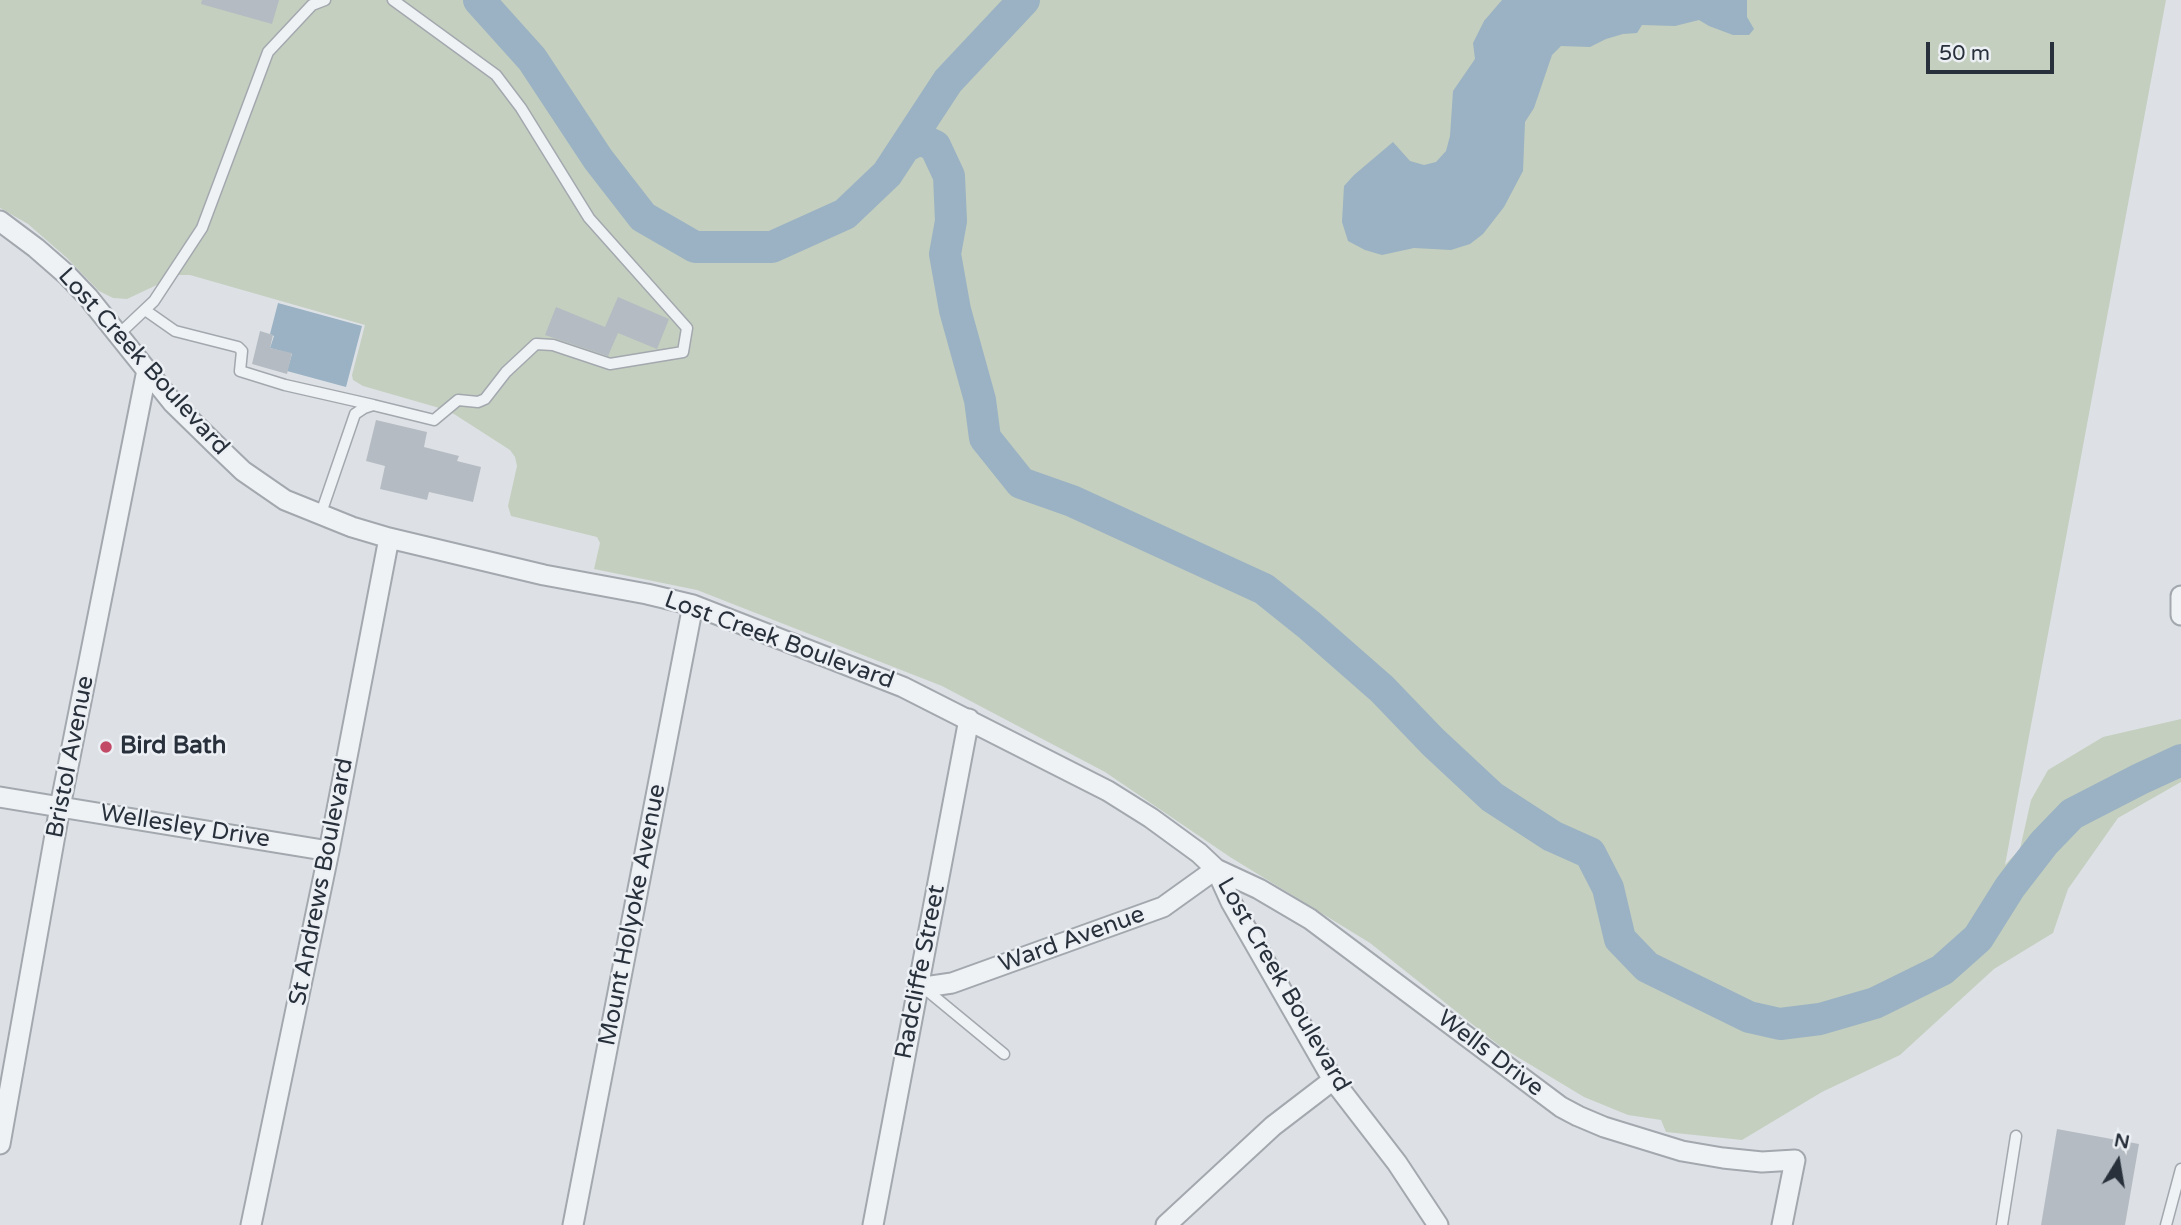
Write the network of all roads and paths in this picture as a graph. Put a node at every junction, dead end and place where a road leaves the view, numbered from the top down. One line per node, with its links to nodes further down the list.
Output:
1 (325, 0): 4 (lane)
2 (393, 0): 7 (lane)
3 (0, 221): 5 (street, Lost Creek Boulevard)
4 (145, 310): 5 (lane); 7 (lane)
5 (118, 335): 6 (street, Lost Creek Boulevard)
6 (147, 370): 8 (street, Lost Creek Boulevard); 15 (street, Bristol Avenue)
7 (373, 405): 8 (lane)
8 (320, 516): 9 (street, Lost Creek Boulevard)
9 (389, 538): 11 (street, Lost Creek Boulevard); 16 (street, St Andrews Boulevard)
10 (2181, 596): 12 (street)
11 (693, 605): 13 (street, Lost Creek Boulevard); 25 (street, Mount Holyoke Avenue)
12 (2181, 615)
13 (969, 719): 17 (street, Lost Creek Boulevard); 18 (street, Radcliffe Street)
14 (0, 797): 15 (street, Wellesley Drive)
15 (61, 807): 16 (street, Wellesley Drive); 22 (street, Bristol Avenue)
16 (329, 851): 24 (street, St Andrews Boulevard)
17 (1216, 869): 18 (street, Ward Avenue); 20 (street, Lost Creek Boulevard); 29 (street, Wells Drive)
18 (921, 988): 19 (lane); 26 (street, Radcliffe Street)
19 (1003, 1054)
20 (1334, 1080): 27 (street); 28 (street, Lost Creek Boulevard)
21 (2016, 1136): 30 (lane)
22 (0, 1143)
23 (2181, 1170): 31 (lane)
24 (251, 1225)
25 (573, 1225)
26 (873, 1225)
27 (1166, 1225)
28 (1438, 1225)
29 (1782, 1225)
30 (2002, 1225)
31 (2166, 1225)

